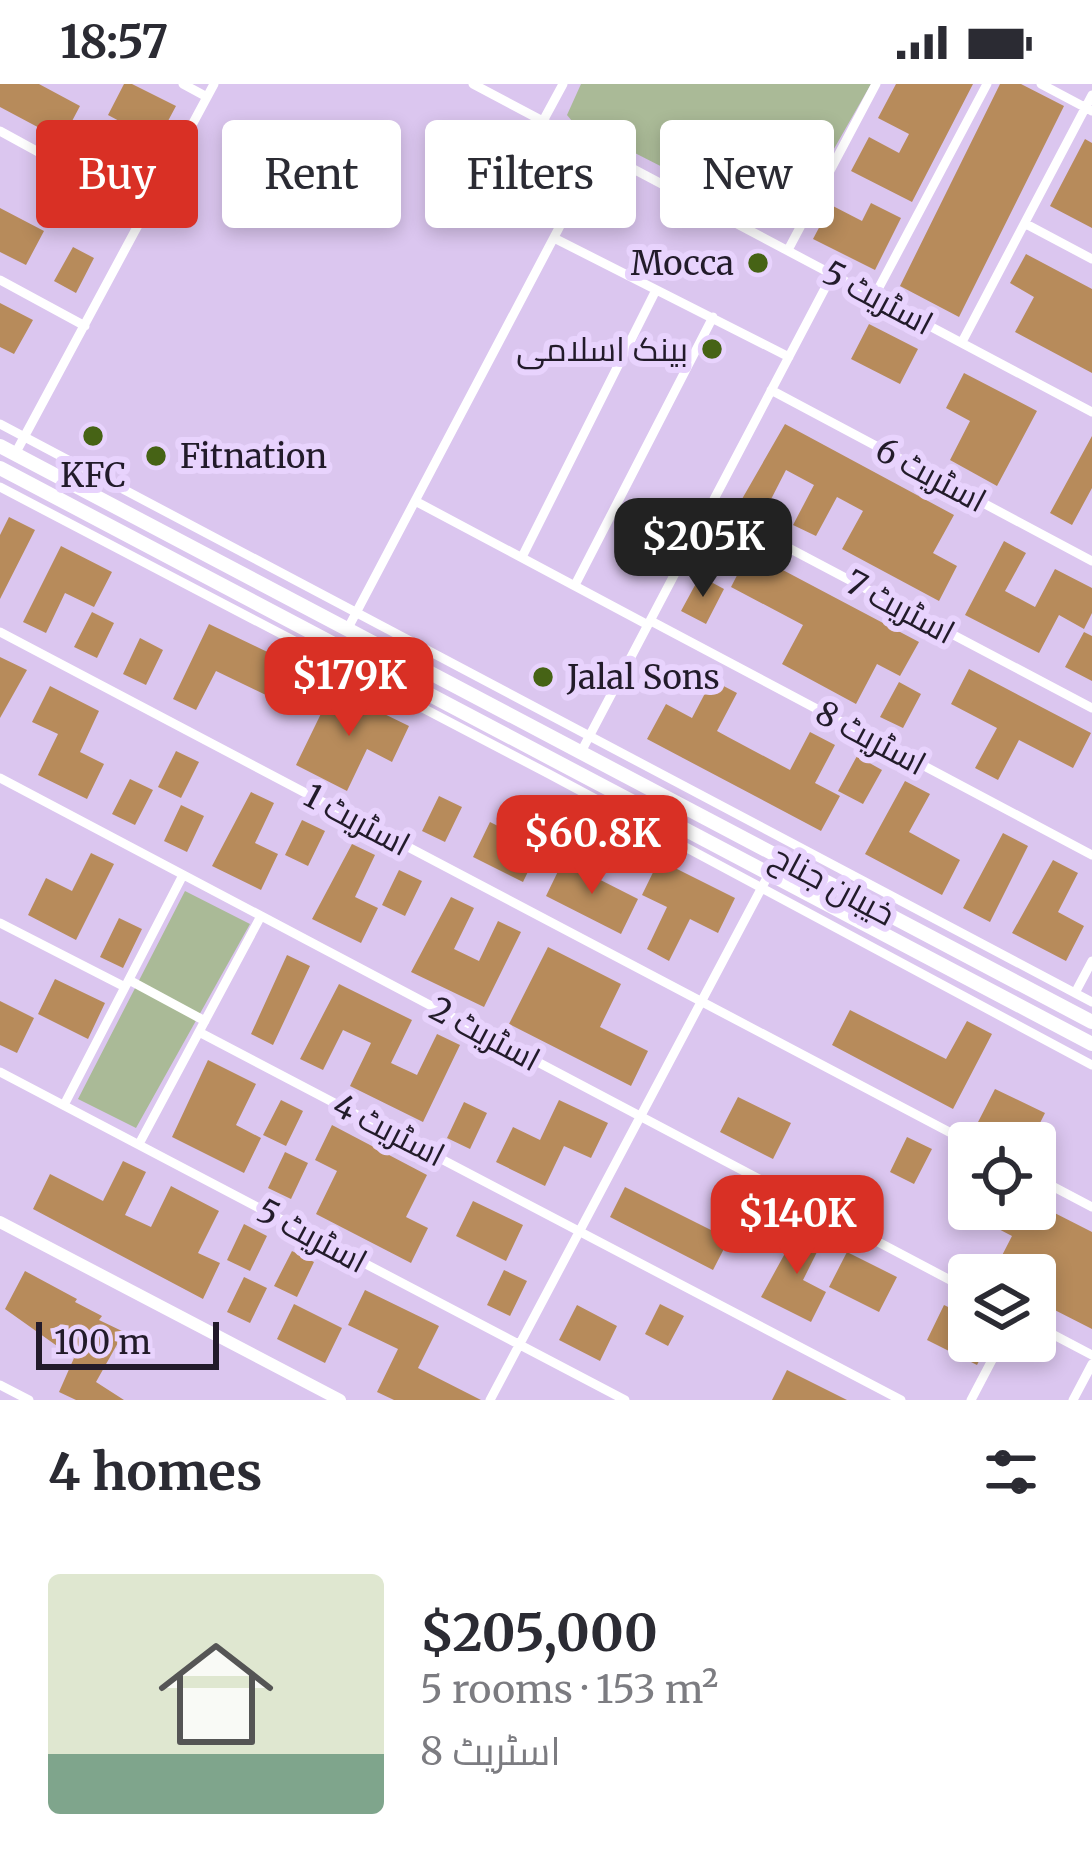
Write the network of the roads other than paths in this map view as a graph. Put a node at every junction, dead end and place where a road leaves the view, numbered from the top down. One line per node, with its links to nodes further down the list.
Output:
1 (183, 84): 9 (street)
2 (214, 84): 9 (street)
3 (473, 84): 12 (street, اسٹریٹ 5)
4 (563, 84): 13 (street)
5 (876, 84): 21 (street)
6 (987, 84): 26 (street)
7 (1041, 84): 10 (street)
8 (1092, 95): 10 (street)
9 (207, 97): 11 (street)
10 (1089, 110): 17 (street)
11 (195, 120)
12 (541, 120)
13 (544, 120)
14 (0, 131): 15 (street)
15 (36, 151)
16 (636, 169): 21 (street, اسٹریٹ 5)
17 (1026, 224): 22 (street); 29 (street)
18 (137, 228): 28 (street)
19 (559, 228): 20 (street)
20 (554, 238): 25 (street); 39 (street)
21 (788, 250): 23 (street, اسٹریٹ 5)
22 (1092, 259)
23 (833, 273): 26 (street, اسٹریٹ 5); 30 (street)
24 (0, 280): 28 (street)
25 (656, 290): 27 (street); 41 (street)
26 (874, 295): 29 (street, اسٹریٹ 5)
27 (713, 317): 30 (street); 43 (street)
28 (85, 326): 34 (street)
29 (962, 342): 32 (street, اسٹریٹ 5)
30 (789, 357): 31 (street)
31 (771, 390): 40 (street); 42 (street, اسٹریٹ 6)
32 (1092, 412)
33 (0, 424): 34 (street)
34 (26, 438): 36 (street); 44 (street)
35 (0, 446): 36 (main road, خیبان جناح)
36 (15, 454): 46 (main road, خیبان جناح)
37 (0, 468): 53 (main road, خیبان جناح)
38 (0, 487): 55 (street)
39 (417, 502): 41 (street, اسٹریٹ 8); 44 (street)
40 (709, 506): 45 (street); 48 (street, اسٹریٹ 7)
41 (522, 557): 43 (street, اسٹریٹ 8)
42 (1092, 561)
43 (575, 585): 45 (street, اسٹریٹ 8)
44 (357, 612): 46 (street); 49 (street)
45 (649, 623): 49 (street); 52 (street, اسٹریٹ 8)
46 (347, 630): 50 (main road, خیبان جناح)
47 (0, 632): 61 (street, اسٹریٹ 1)
48 (1092, 708)
49 (590, 736): 50 (street); 60 (street)
50 (581, 752): 63 (main road, خیبان جناح)
51 (0, 778): 54 (street, اسٹریٹ 2)
52 (1092, 855)
53 (770, 874): 55 (street); 66 (main road, خیبان جناح)
54 (183, 875): 56 (street, اسٹریٹ 2); 59 (street)
55 (760, 890): 61 (street); 67 (street)
56 (261, 916): 65 (street); 70 (street, اسٹریٹ 2)
57 (0, 923): 59 (street, اسٹریٹ 4)
58 (1092, 961): 60 (street)
59 (127, 984): 65 (street, اسٹریٹ 4); 69 (street)
60 (1075, 993): 62 (street); 63 (street)
61 (700, 1002): 70 (street); 71 (street, اسٹریٹ 1)
62 (1092, 1002)
63 (1066, 1008): 64 (main road, خیبان جناح)
64 (1092, 1022)
65 (202, 1027): 72 (street); 76 (street, اسٹریٹ 4)
66 (1092, 1044)
67 (1092, 1065)
68 (0, 1072): 69 (street, اسٹریٹ 5)
69 (64, 1105): 72 (street, اسٹریٹ 5)
70 (640, 1115): 76 (street); 77 (street, اسٹریٹ 2)
71 (948, 1132)
72 (139, 1144): 79 (street, اسٹریٹ 5)
73 (1056, 1188): 74 (street)
74 (1092, 1207)
75 (0, 1222): 84 (street)
76 (580, 1228): 79 (street); 87 (street, اسٹریٹ 4)
77 (948, 1279)
78 (1056, 1338): 80 (street)
79 (519, 1344): 85 (street); 86 (street, اسٹریٹ 5)
80 (1092, 1360): 89 (street)
81 (991, 1362): 88 (street)
82 (0, 1385): 83 (street)
83 (29, 1400)
84 (340, 1400)
85 (490, 1400)
86 (625, 1400)
87 (901, 1400)
88 (971, 1400)
89 (1072, 1400)

